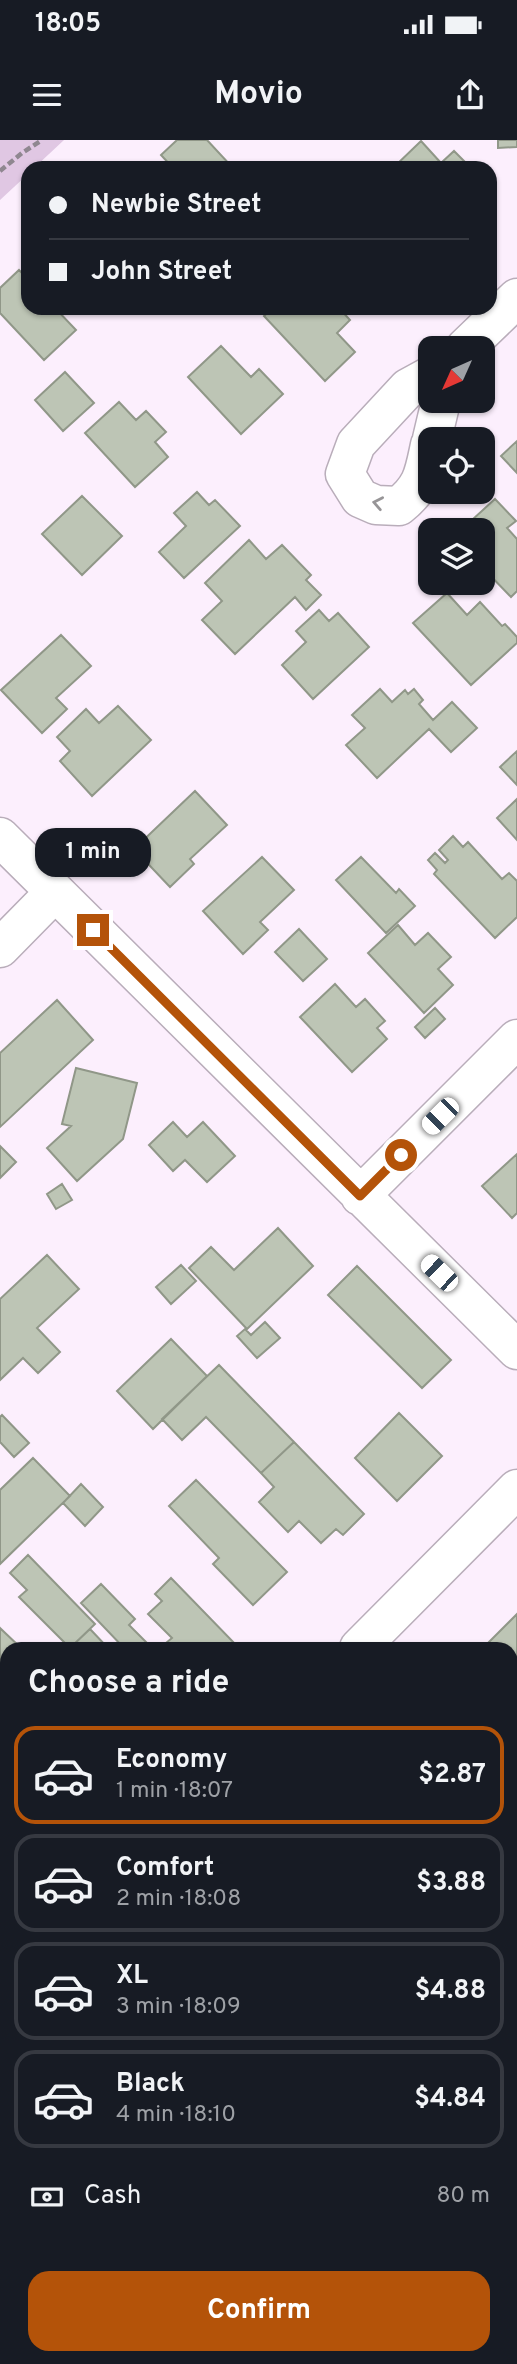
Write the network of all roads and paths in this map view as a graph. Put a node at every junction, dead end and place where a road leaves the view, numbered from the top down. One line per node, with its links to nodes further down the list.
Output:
1 (42, 140): 2 (path)
2 (0, 171)
3 (517, 298): 4 (street)
4 (478, 336)
5 (418, 383): 6 (street, one-way to 5)
6 (418, 486)
7 (0, 837): 8 (street)
8 (55, 892): 9 (street); 11 (street)
9 (0, 948)
10 (517, 1039): 11 (street)
11 (360, 1196): 12 (street)
12 (517, 1350)
13 (517, 1489): 14 (street)
14 (365, 1642)

